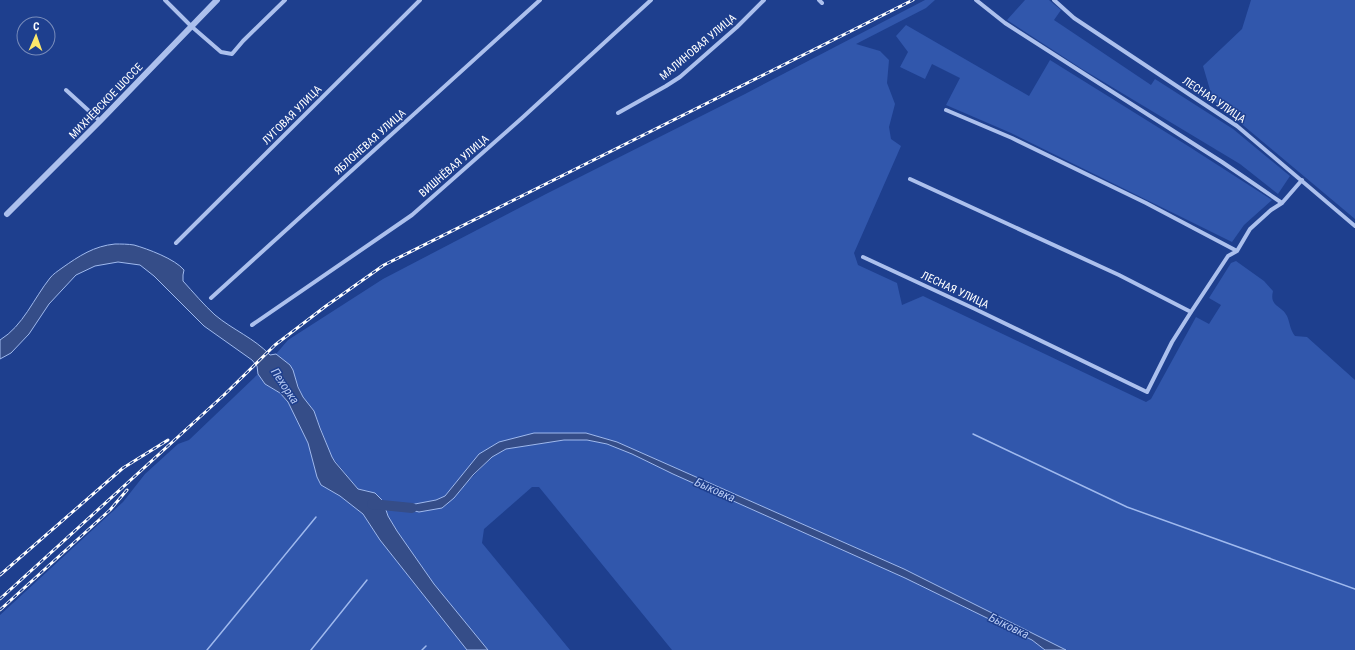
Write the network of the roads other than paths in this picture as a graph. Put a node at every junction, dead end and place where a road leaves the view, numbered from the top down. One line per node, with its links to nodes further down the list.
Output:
1 (165, 0): 10 (street)
2 (217, 0): 10 (street, МИХНЕВСКОЕ ШОССЕ)
3 (285, 0): 10 (street)
4 (420, 0): 20 (street, ЛУГОВАЯ УЛИЦА)
5 (540, 0): 23 (street, ЯБЛОНЕВАЯ УЛИЦА)
6 (651, 0): 25 (street, ВИШНЁВАЯ УЛИЦА)
7 (764, 0): 13 (street, МАЛИНОВАЯ УЛИЦА)
8 (976, 0): 17 (street)
9 (1054, 0): 16 (street, ЛЕСНАЯ УЛИЦА)
10 (191, 26): 14 (street, МИХНЕВСКОЕ ШОССЕ)
11 (66, 90): 14 (street)
12 (946, 110): 21 (street)
13 (618, 113)
14 (100, 121): 18 (street, МИХНЕВСКОЕ ШОССЕ)
15 (910, 179): 24 (street)
16 (1302, 180): 17 (street); 19 (street, ЛЕСНАЯ УЛИЦА)
17 (1282, 203): 21 (street)
18 (7, 214)
19 (1355, 226)
20 (176, 243)
21 (1236, 251): 24 (street)
22 (863, 257): 24 (street, ЛЕСНАЯ УЛИЦА)
23 (211, 298)
24 (1191, 312)
25 (252, 325)

